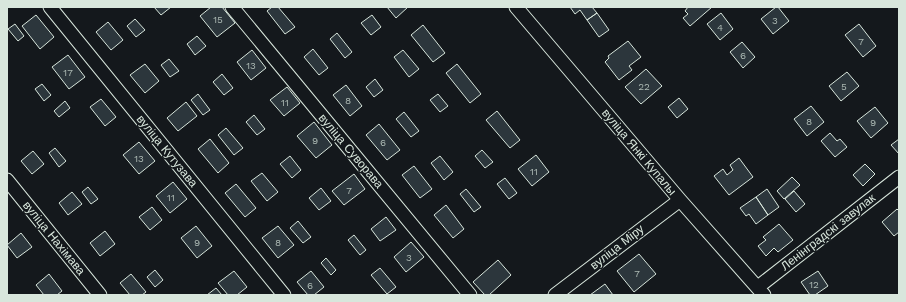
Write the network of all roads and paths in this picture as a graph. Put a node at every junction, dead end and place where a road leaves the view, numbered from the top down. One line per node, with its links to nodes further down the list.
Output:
1 (50, 7): 9 (street, вуліца Кутузава)
2 (232, 7): 10 (street, вуліца Суворава)
3 (521, 8): 6 (street, вуліца Янкі Купалы)
4 (899, 177): 7 (street, Ленінградскі завулак)
5 (7, 180): 8 (street, вуліца Нахімава)
6 (680, 200): 7 (street, вуліца Янкі Купалы); 11 (street, вуліца Міру)
7 (761, 291)
8 (100, 295)
9 (284, 295)
10 (470, 295)
11 (555, 295)

